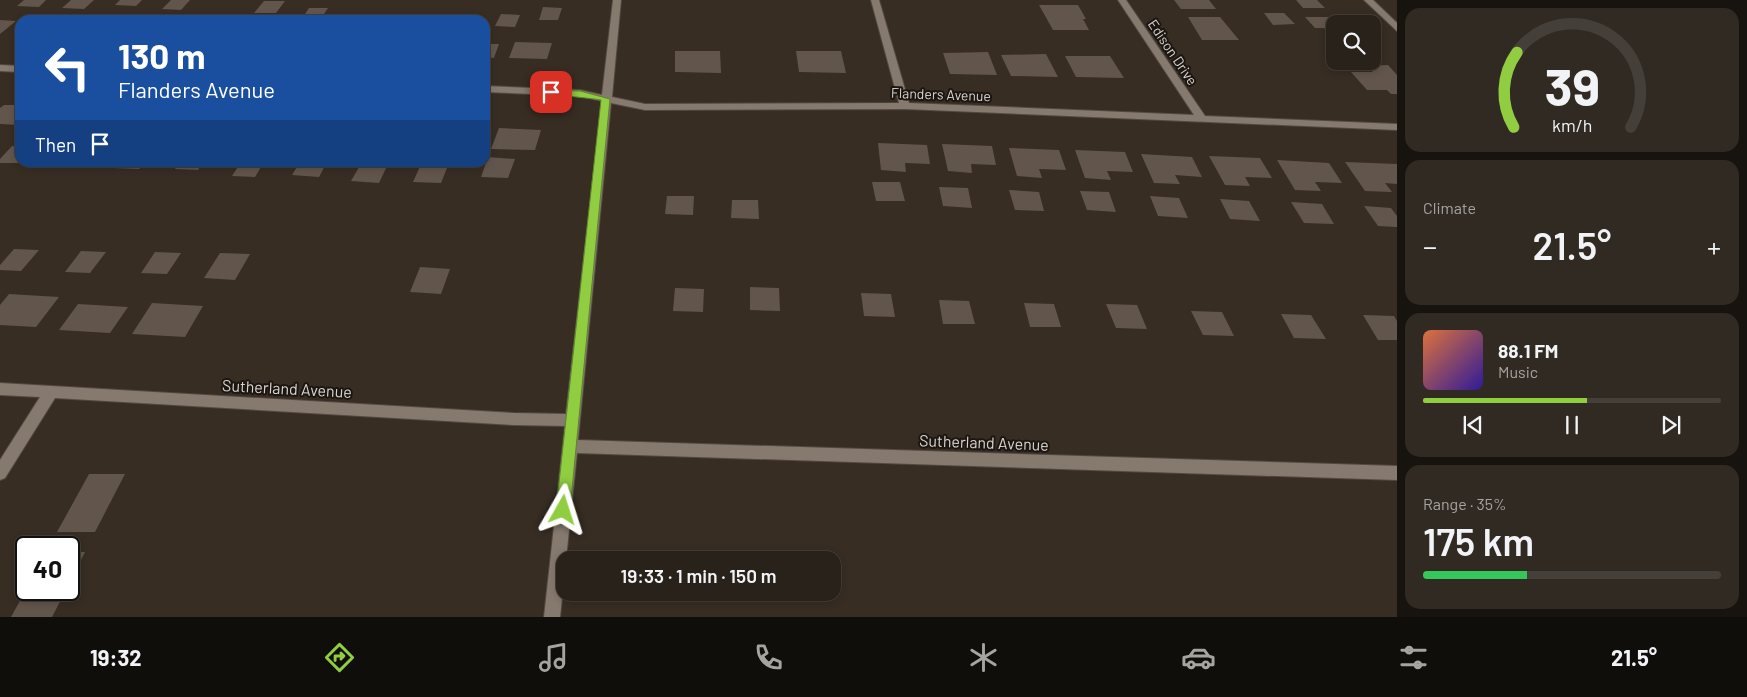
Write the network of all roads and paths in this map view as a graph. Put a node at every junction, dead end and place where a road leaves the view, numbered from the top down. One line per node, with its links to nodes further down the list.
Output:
1 (617, 0): 9 (street)
2 (875, 0): 10 (street)
3 (1122, 0): 11 (street, Edison Drive)
4 (1368, 0): 5 (street)
5 (1397, 28)
6 (0, 68): 7 (street)
7 (15, 69)
8 (490, 89): 9 (street, Flanders Avenue)
9 (605, 99): 10 (street, Flanders Avenue); 15 (street)
10 (905, 106): 11 (street, Flanders Avenue)
11 (1202, 119): 12 (street, Flanders Avenue)
12 (1397, 127)
13 (0, 388): 14 (street, Sutherland Avenue)
14 (51, 392): 15 (street, Sutherland Avenue); 17 (street)
15 (572, 420): 16 (street)
16 (570, 446): 18 (street, Sutherland Avenue); 19 (street)
17 (0, 473)
18 (1397, 473)
19 (552, 617)

